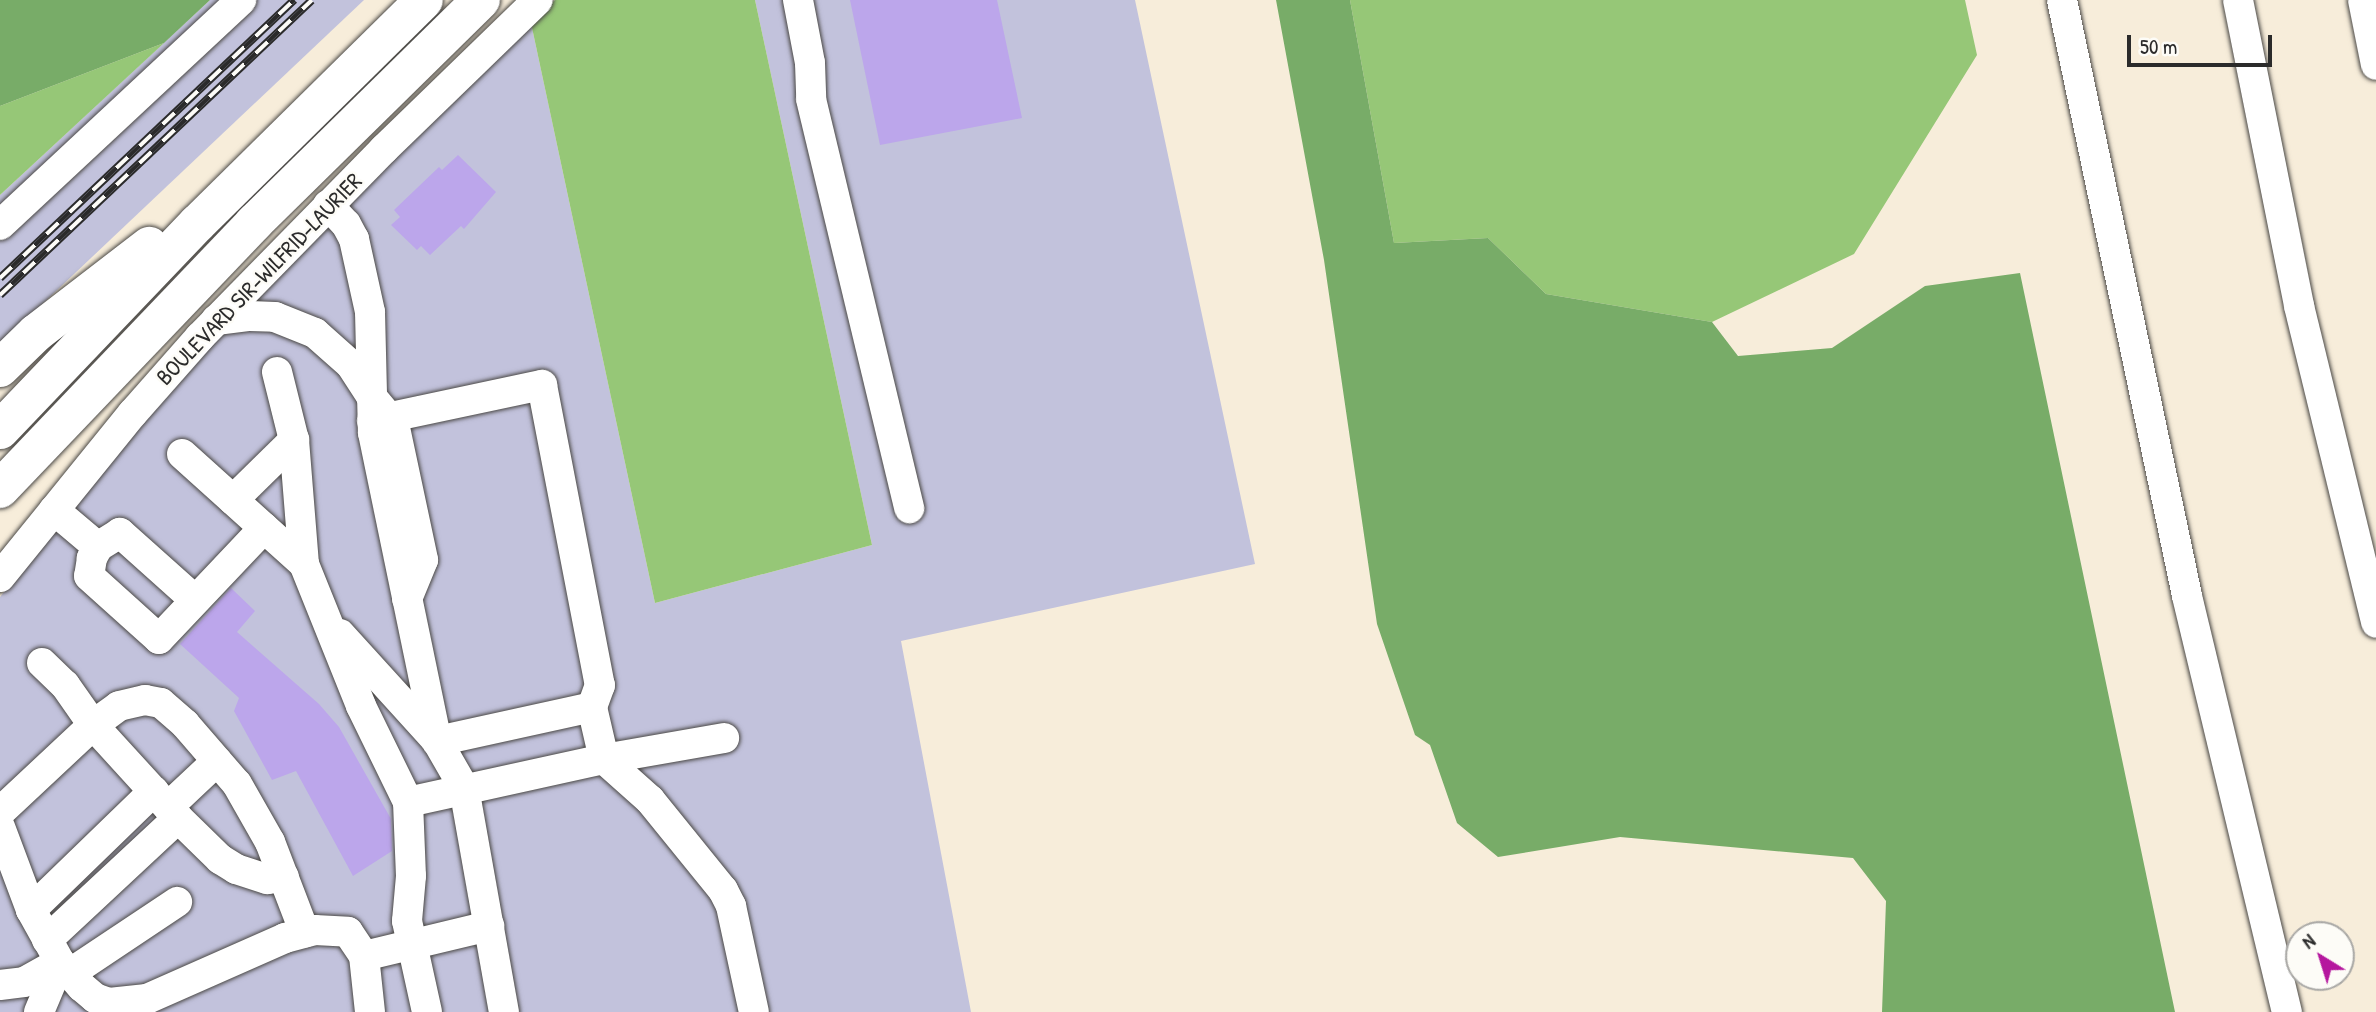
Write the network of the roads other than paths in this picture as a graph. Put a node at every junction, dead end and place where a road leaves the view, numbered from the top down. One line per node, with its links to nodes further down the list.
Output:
1 (241, 0): 12 (street)
2 (424, 0): 10 (highway)
3 (481, 0): 20 (highway, BOULEVARD SIR-WILFRID-LAURIER)
4 (538, 0): 11 (street, BOULEVARD SIR-WILFRID-LAURIER)
5 (798, 0): 22 (street)
6 (2063, 0): 59 (street)
7 (2238, 0): 30 (street)
8 (2363, 0): 9 (street)
9 (2376, 65)
10 (266, 154): 14 (highway); 17 (highway)
11 (328, 205): 13 (street, BOULEVARD SIR-WILFRID-LAURIER); 16 (street)
12 (0, 225)
13 (215, 320): 16 (street); 23 (street, BOULEVARD SIR-WILFRID-LAURIER)
14 (0, 368)
15 (277, 372): 18 (street)
16 (377, 411): 32 (street); 35 (street)
17 (0, 430)
18 (294, 440): 21 (street); 26 (street)
19 (181, 454): 21 (street)
20 (0, 489)
21 (233, 500): 24 (street)
22 (909, 509)
23 (54, 510): 25 (street); 27 (street, BOULEVARD SIR-WILFRID-LAURIER)
24 (264, 528): 26 (street); 28 (street)
25 (98, 547): 28 (street); 28 (street)
26 (303, 564): 29 (street)
27 (0, 577)
28 (195, 600)
29 (326, 618): 35 (street); 39 (street)
30 (2376, 623)
31 (41, 663): 33 (street)
32 (592, 707): 35 (street); 36 (street)
33 (93, 725): 37 (street); 40 (street); 41 (street)
34 (724, 737): 36 (street)
35 (437, 741): 38 (street)
36 (604, 759): 38 (street); 58 (street)
37 (217, 761): 40 (street); 43 (street)
38 (464, 788): 39 (street); 46 (street)
39 (408, 802): 48 (street)
40 (166, 805): 43 (street); 45 (street); 50 (street)
41 (0, 812)
42 (0, 827): 45 (street)
43 (284, 877): 47 (street)
44 (177, 902): 50 (street)
45 (31, 910): 50 (street)
46 (489, 926): 48 (street); 57 (street)
47 (305, 933): 49 (street); 52 (street)
48 (411, 945): 49 (street); 56 (street)
49 (364, 956): 55 (street)
50 (59, 959): 51 (street); 53 (street); 54 (street)
51 (0, 985)
52 (175, 1002): 53 (street)
53 (137, 1007)
54 (38, 1012)
55 (370, 1012)
56 (427, 1012)
57 (504, 1012)
58 (754, 1012)
59 (2287, 1012)

